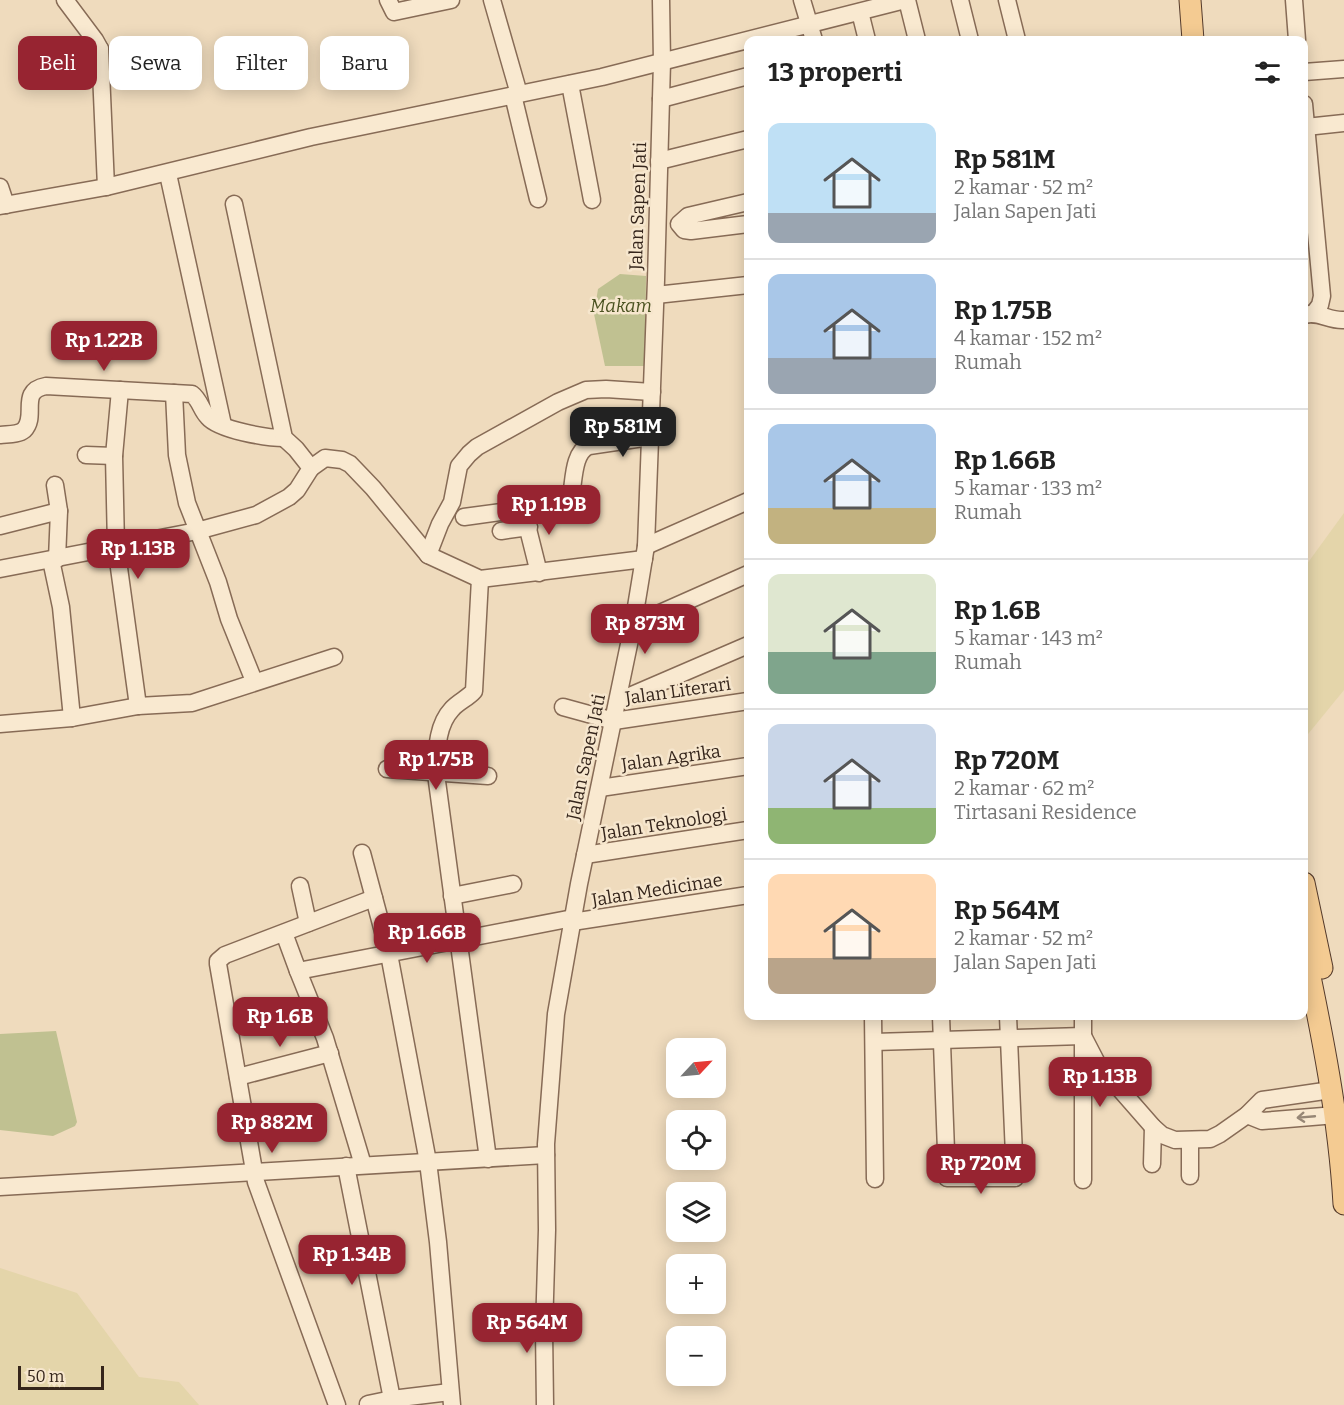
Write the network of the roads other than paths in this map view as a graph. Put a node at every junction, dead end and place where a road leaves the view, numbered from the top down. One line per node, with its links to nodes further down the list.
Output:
1 (65, 0): 24 (street)
2 (388, 0): 3 (street)
3 (451, 0)
4 (492, 0): 31 (street)
5 (661, 0): 26 (street, Jalan Sapen Jati)
6 (801, 0): 14 (street)
7 (906, 0): 13 (street); 17 (street)
8 (960, 0): 18 (street)
9 (1007, 0): 19 (street)
10 (1178, 0): 20 (main road)
11 (1190, 0): 21 (main road)
12 (1294, 0): 22 (street)
13 (860, 12): 14 (street); 16 (street)
14 (812, 32): 15 (street)
15 (782, 36)
16 (866, 36)
17 (916, 36)
18 (969, 36)
19 (1016, 36)
20 (1181, 36)
21 (1193, 36)
22 (1297, 36)
23 (744, 42): 26 (street)
24 (100, 49): 25 (street); 40 (street)
25 (97, 51)
26 (662, 62): 30 (street); 32 (street, Jalan Sapen Jati)
27 (1344, 69): 28 (street)
28 (1308, 72)
29 (744, 77): 32 (street)
30 (570, 84): 31 (street); 42 (street)
31 (516, 95): 38 (street); 41 (street)
32 (661, 99): 37 (street, Jalan Sapen Jati)
33 (1344, 123): 34 (street)
34 (1308, 127)
35 (744, 140): 37 (street)
36 (1308, 148): 49 (street)
37 (659, 161): 48 (street, Jalan Sapen Jati)
38 (168, 174): 40 (street); 54 (street)
39 (0, 187): 45 (street)
40 (106, 187): 45 (street)
41 (538, 199)
42 (592, 200)
43 (744, 203): 46 (street)
44 (234, 204): 57 (street)
45 (3, 206)
46 (744, 224)
47 (744, 285): 48 (street)
48 (656, 295): 52 (street, Jalan Sapen Jati)
49 (1309, 314): 50 (street)
50 (1344, 320)
51 (120, 390): 53 (street); 55 (street); 59 (street)
52 (652, 392): 56 (street, Jalan Sapen Jati); 72 (street)
53 (174, 393): 54 (street); 68 (street)
54 (223, 425): 57 (street)
55 (0, 435)
56 (650, 437): 63 (street); 71 (street, Jalan Sapen Jati)
57 (284, 438): 60 (street)
58 (86, 455): 59 (street)
59 (114, 456): 70 (street)
60 (311, 468): 68 (street); 72 (street)
61 (55, 485): 64 (street)
62 (744, 503): 71 (street)
63 (523, 509): 65 (street); 67 (street)
64 (59, 512): 66 (street); 73 (street)
65 (464, 517)
66 (0, 526)
67 (529, 527): 69 (street); 75 (street)
68 (197, 531): 70 (street); 81 (street)
69 (501, 531)
70 (116, 546): 73 (street); 84 (street)
71 (645, 553): 75 (street); 78 (street, Jalan Sapen Jati)
72 (428, 555): 77 (street)
73 (54, 560): 74 (street); 86 (street)
74 (0, 569)
75 (539, 573): 77 (street)
76 (744, 576): 78 (street)
77 (480, 579): 91 (street)
78 (633, 626): 82 (street, Jalan Sapen Jati)
79 (744, 647): 82 (street)
80 (334, 657): 81 (street)
81 (254, 681): 84 (street)
82 (618, 701): 87 (street, Jalan Sapen Jati)
83 (744, 702): 87 (street, Jalan Literari)
84 (138, 706): 86 (street)
85 (563, 707): 87 (street)
86 (72, 718): 88 (street)
87 (614, 721): 93 (street, Jalan Sapen Jati)
88 (0, 724)
89 (744, 767): 93 (street, Jalan Agrika)
90 (387, 769): 91 (street)
91 (436, 774): 92 (street); 99 (street)
92 (488, 776)
93 (600, 788): 96 (street, Jalan Sapen Jati)
94 (744, 832): 96 (street, Jalan Teknologi)
95 (362, 853): 101 (street)
96 (585, 855): 103 (street, Jalan Sapen Jati)
97 (513, 884): 99 (street)
98 (300, 886): 104 (street)
99 (452, 897): 106 (street)
100 (744, 897): 103 (street, Jalan Medicinae)
101 (374, 898): 104 (street); 107 (street)
102 (1308, 907): 120 (main road)
103 (573, 920): 106 (street, Jalan Medicinae); 125 (street, Jalan Sapen Jati)
104 (308, 923): 105 (street)
105 (284, 933): 109 (street); 119 (street)
106 (458, 940): 107 (street, Jalan Medicinae); 126 (street)
107 (388, 954): 109 (street, Jalan Medicinae); 127 (street)
108 (1308, 964): 120 (main road)
109 (298, 972): 118 (street)
110 (873, 1020): 117 (street)
111 (941, 1020): 116 (street)
112 (1008, 1020): 115 (street)
113 (1083, 1020): 114 (street)
114 (1083, 1036): 115 (street); 123 (street); 133 (street)
115 (1009, 1038): 116 (street); 116 (street)
116 (942, 1040): 117 (street)
117 (874, 1042): 132 (street)
118 (330, 1053): 119 (street); 129 (street)
119 (238, 1077): 130 (street)
120 (1338, 1086): 121 (main road); 122 (street)
121 (1336, 1115): 122 (street, one-way to 122); 135 (main road)
122 (1260, 1119): 124 (street)
123 (1153, 1127): 124 (street); 128 (street)
124 (1190, 1141): 131 (street)
125 (546, 1155): 126 (street); 141 (street, Jalan Sapen Jati)
126 (488, 1159): 127 (street)
127 (428, 1162): 129 (street); 136 (street)
128 (1152, 1164)
129 (354, 1166): 130 (street); 137 (street)
130 (254, 1172): 134 (street); 140 (street)
131 (1190, 1176)
132 (875, 1179)
133 (1083, 1180)
134 (0, 1187)
135 (1344, 1204)
136 (451, 1398): 138 (street)
137 (392, 1399): 138 (street); 139 (street)
138 (422, 1400)
139 (368, 1404)
140 (337, 1405)
141 (545, 1405)

